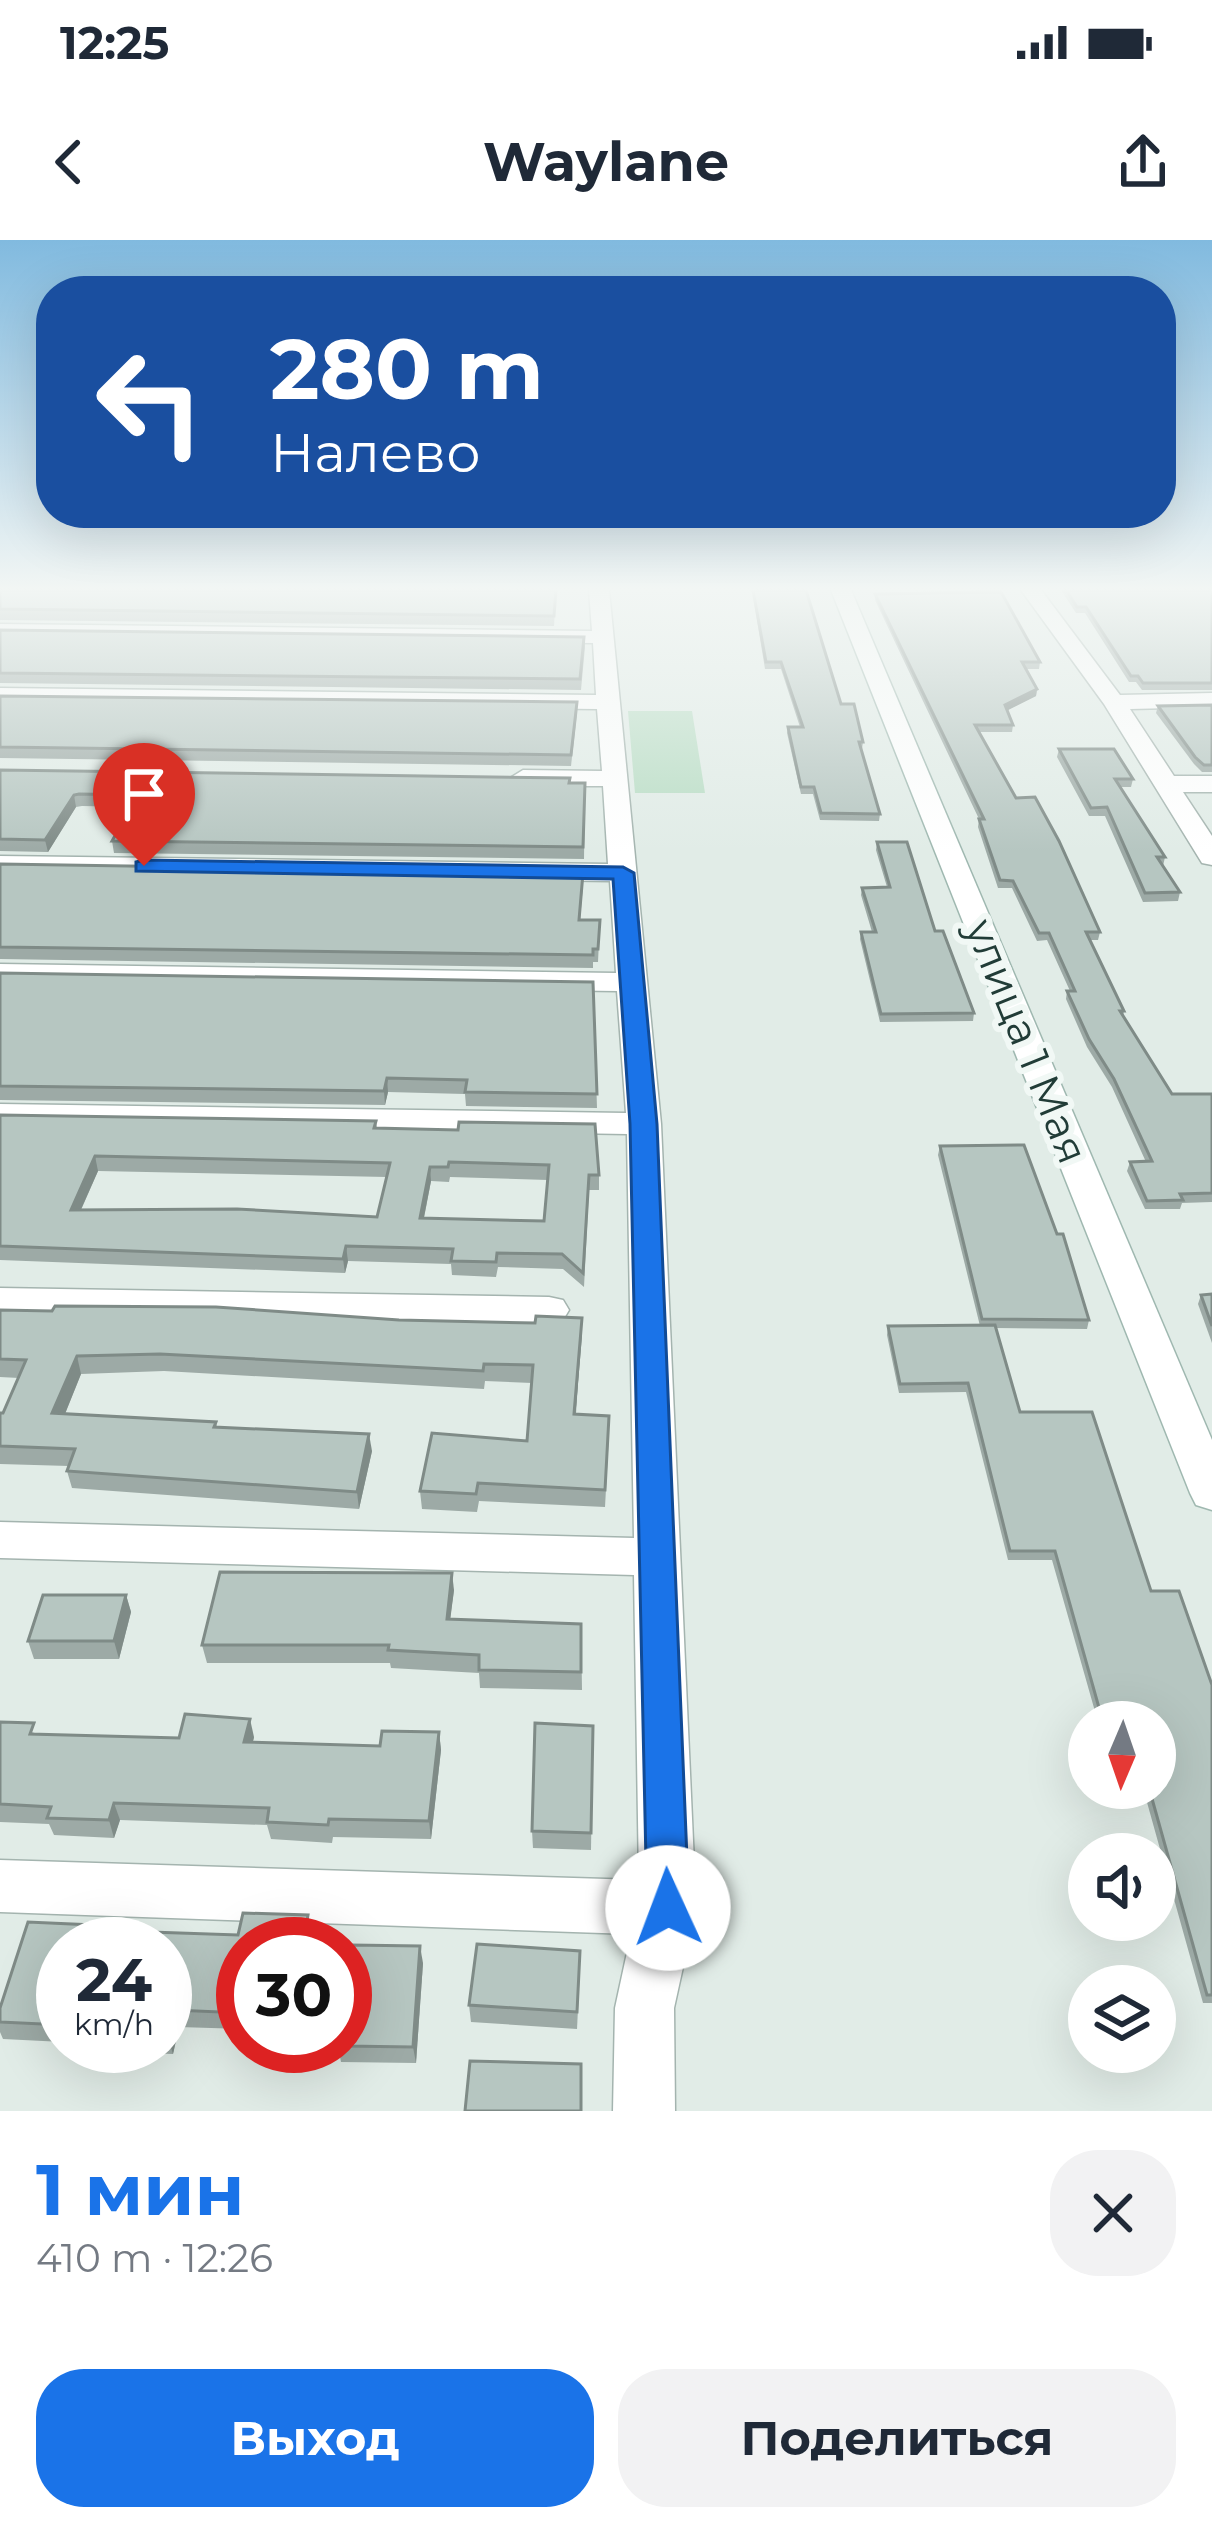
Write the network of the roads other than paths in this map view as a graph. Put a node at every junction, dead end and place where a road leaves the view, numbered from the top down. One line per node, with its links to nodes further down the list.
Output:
1 (607, 677): 7 (street)
2 (877, 677): 21 (street, улица 1 Мая)
3 (1096, 677): 6 (street)
4 (0, 695): 7 (street)
5 (1212, 700): 6 (street)
6 (1114, 702): 10 (street)
7 (609, 703): 9 (street)
8 (497, 778): 9 (street)
9 (616, 779): 14 (street)
10 (1168, 784): 11 (street); 12 (street)
11 (1212, 784)
12 (1212, 857)
13 (0, 864): 14 (street)
14 (623, 873): 16 (street)
15 (0, 973): 16 (street)
16 (632, 982): 18 (street)
17 (0, 1114): 18 (street)
18 (644, 1124): 23 (street)
19 (0, 1301): 20 (street)
20 (549, 1310)
21 (1212, 1493)
22 (0, 1540): 23 (street)
23 (657, 1557): 25 (street)
24 (0, 1886): 25 (street)
25 (668, 1908): 26 (street)
26 (644, 2111)

